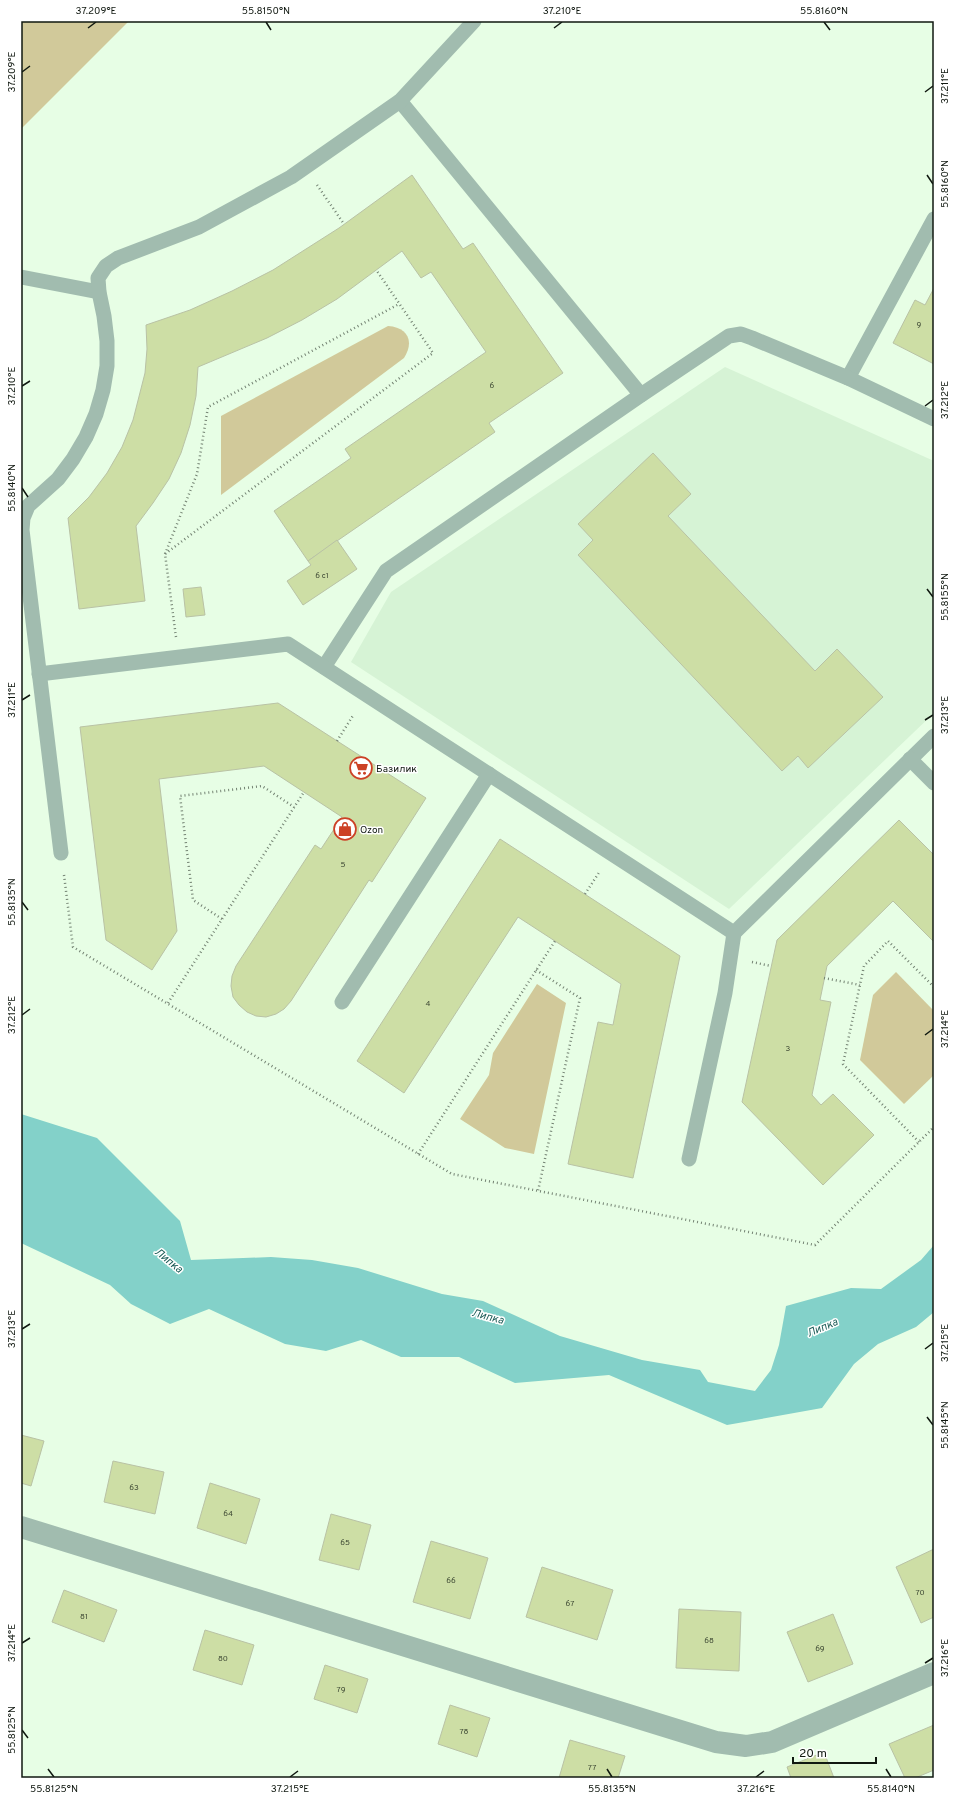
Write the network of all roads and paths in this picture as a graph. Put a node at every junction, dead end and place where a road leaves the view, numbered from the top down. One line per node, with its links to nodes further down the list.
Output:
1 (474, 21): 2 (lane)
2 (400, 101): 3 (lane); 11 (lane)
3 (305, 167): 5 (path); 8 (lane)
4 (934, 218): 10 (lane)
5 (344, 224)
6 (377, 271): 9 (path)
7 (21, 276): 8 (lane)
8 (99, 292): 16 (lane)
9 (399, 304): 13 (path); 13 (path)
10 (848, 378): 11 (lane); 12 (lane)
11 (641, 394): 15 (lane)
12 (934, 419)
13 (165, 554): 14 (path)
14 (178, 657): 15 (lane); 16 (lane)
15 (324, 667): 17 (lane)
16 (39, 674): 25 (lane)
17 (367, 695): 19 (path); 21 (lane)
18 (934, 736): 20 (lane)
19 (337, 741)
20 (910, 759): 22 (lane); 29 (lane)
21 (489, 774): 26 (lane); 35 (lane)
22 (934, 783)
23 (304, 792): 24 (path)
24 (294, 807): 28 (path); 28 (path)
25 (61, 853): 36 (path)
26 (611, 854): 27 (path); 29 (lane)
27 (585, 894)
28 (222, 919): 36 (path)
29 (734, 933): 40 (lane)
30 (555, 941): 31 (path)
31 (536, 970): 39 (path); 41 (path)
32 (824, 978): 33 (path)
33 (860, 985): 34 (path); 38 (path)
34 (934, 987)
35 (342, 1002)
36 (167, 1003): 39 (path)
37 (934, 1128): 38 (path)
38 (920, 1142): 41 (path)
39 (418, 1154): 41 (path)
40 (689, 1159)
41 (538, 1191)
42 (21, 1527): 43 (street)
43 (934, 1673)

